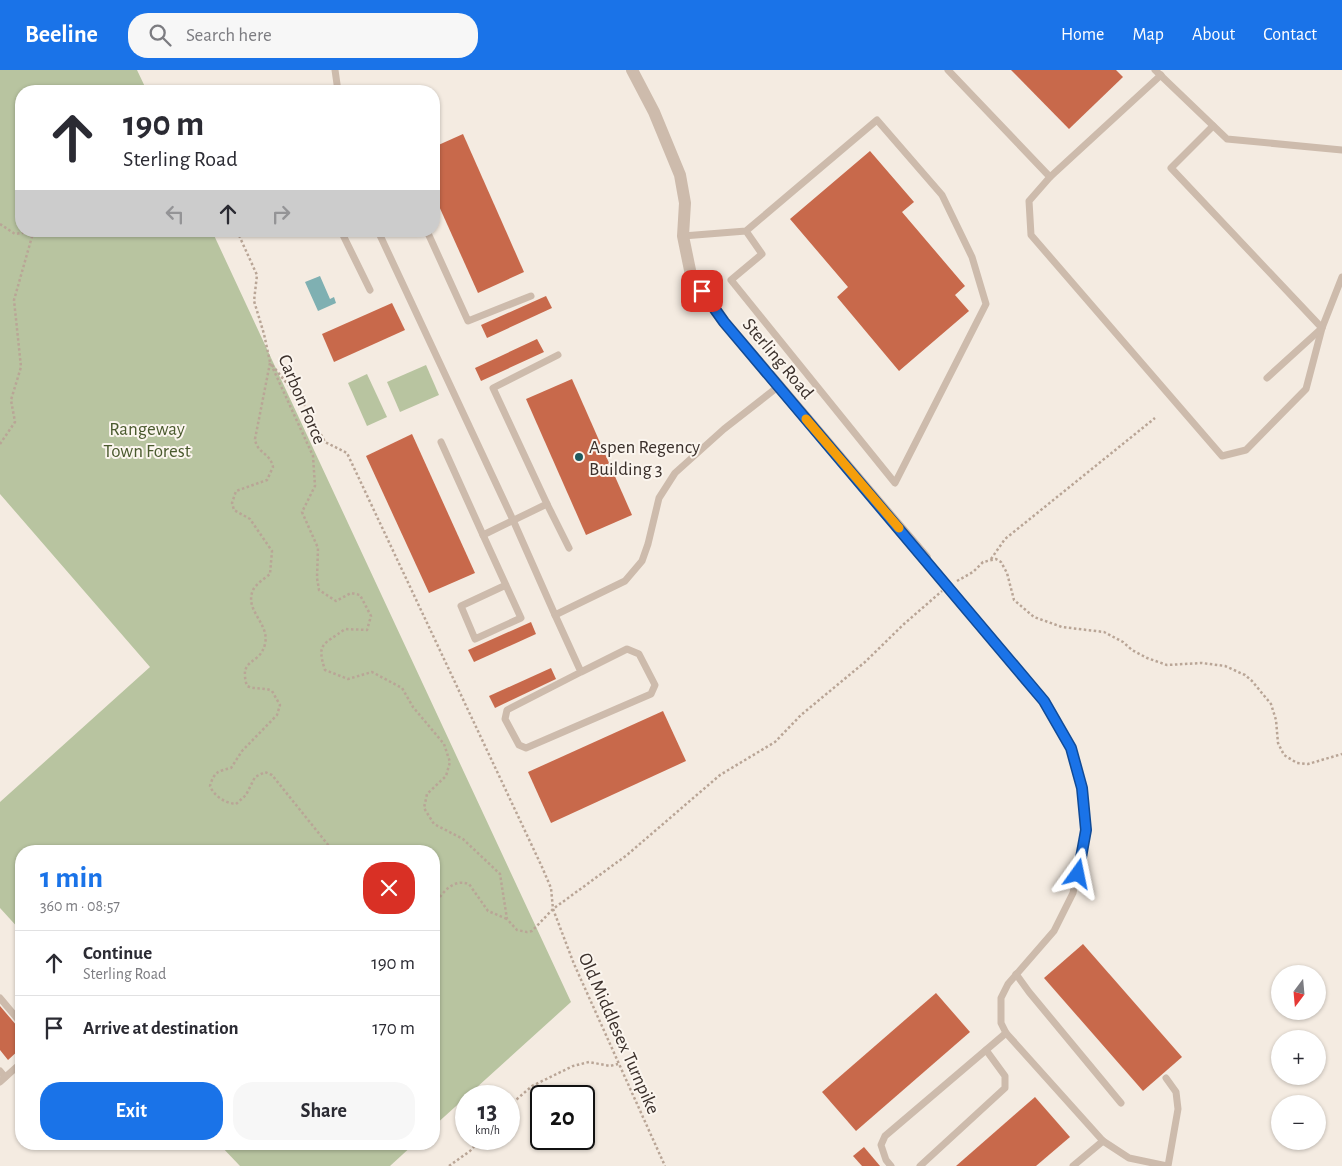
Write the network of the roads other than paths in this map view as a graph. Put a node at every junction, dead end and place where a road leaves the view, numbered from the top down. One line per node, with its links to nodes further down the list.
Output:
1 (335, 70): 5 (lane)
2 (632, 70): 10 (street, Sterling Road)
3 (948, 70): 8 (lane)
4 (1158, 72): 6 (lane); 8 (lane)
5 (337, 85)
6 (1214, 126): 7 (lane); 17 (lane)
7 (1342, 150)
8 (1050, 177): 17 (lane)
9 (746, 231): 9 (lane); 10 (lane)
10 (683, 236): 20 (street, Sterling Road)
11 (344, 237): 15 (lane)
12 (381, 237): 23 (lane)
13 (429, 237): 16 (lane)
14 (1342, 277): 17 (lane)
15 (370, 290)
16 (531, 296)
17 (1322, 328): 19 (lane)
18 (558, 354): 22 (lane)
19 (1267, 378)
20 (779, 386): 26 (street, Sterling Road); 28 (lane)
21 (441, 442): 24 (lane)
22 (547, 504): 23 (lane); 25 (lane)
23 (513, 520): 24 (lane); 28 (lane)
24 (483, 535): 27 (lane)
25 (569, 548)
26 (925, 558): 30 (lane)
27 (506, 585): 27 (lane)
28 (555, 615): 29 (lane)
29 (581, 672): 29 (lane)
30 (1016, 974): 33 (lane); 38 (lane)
31 (0, 998): 32 (lane)
32 (15, 1016)
33 (1006, 1032): 34 (lane); 39 (lane)
34 (986, 1050): 41 (lane); 42 (lane)
35 (15, 1066): 36 (lane)
36 (2, 1076)
37 (1166, 1078): 43 (lane)
38 (1120, 1103)
39 (1103, 1140): 40 (lane); 43 (lane)
40 (1076, 1165)
41 (891, 1166)
42 (920, 1166)
43 (1167, 1166)

